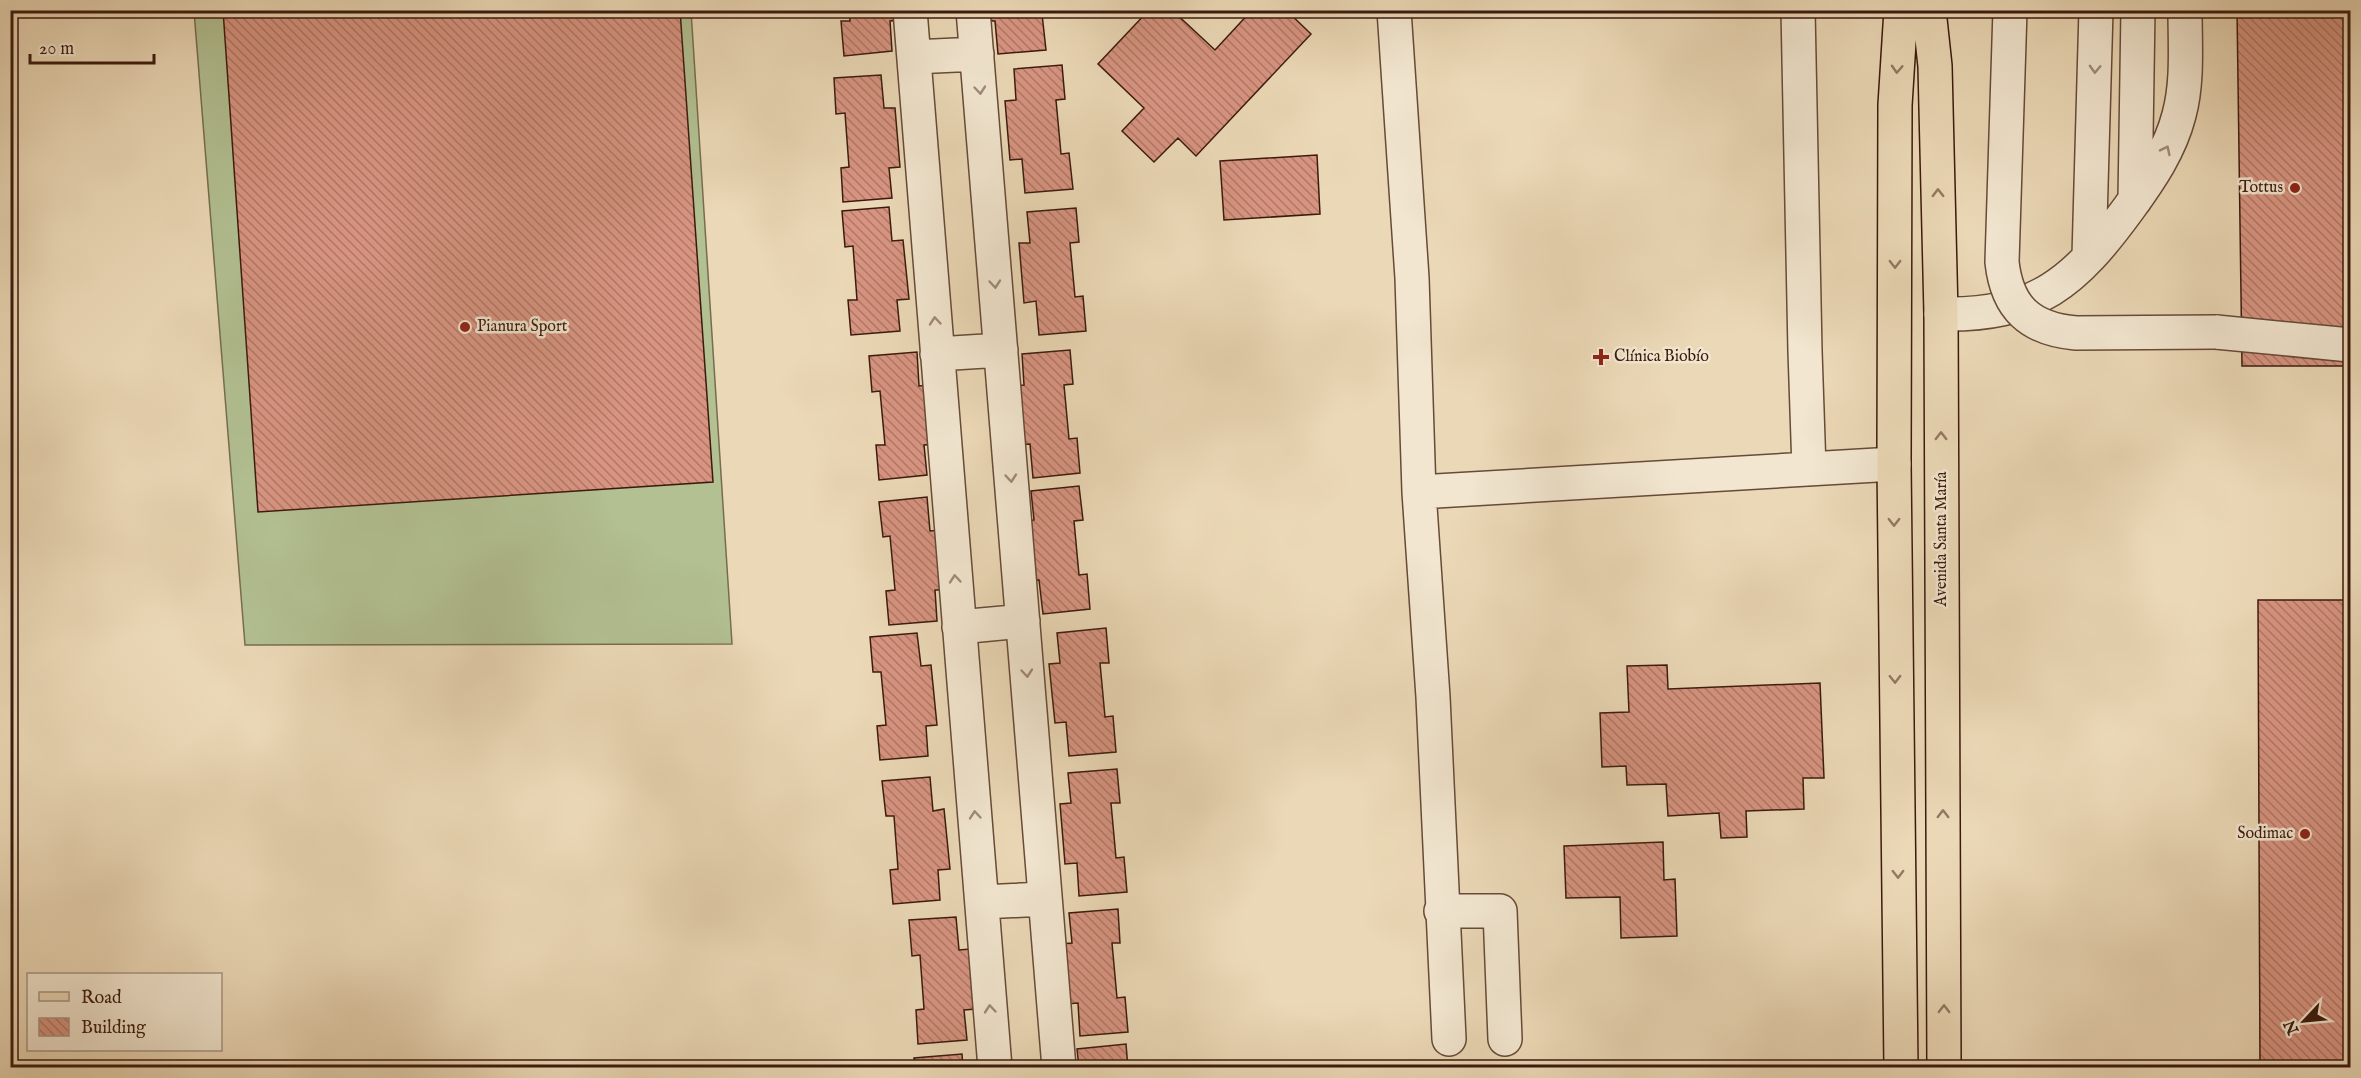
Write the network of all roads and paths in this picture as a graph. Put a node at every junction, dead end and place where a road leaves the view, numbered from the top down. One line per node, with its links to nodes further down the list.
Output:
1 (910, 10): 12 (lane)
2 (973, 10): 11 (lane)
3 (1394, 10): 21 (lane)
4 (1798, 10): 20 (lane)
5 (1901, 10): 19 (main road, one-way to 19)
6 (1929, 10): 15 (main road, Avenida Santa María, one-way to 6)
7 (2010, 10): 16 (lane, bridge)
8 (2096, 10): 14 (lane, one-way to 14)
9 (2138, 10): 13 (lane)
10 (2185, 10): 13 (lane, one-way to 10)
11 (977, 54): 12 (lane); 17 (lane, one-way to 17)
12 (914, 57): 18 (lane, one-way to 12)
13 (2135, 200): 14 (lane)
14 (2090, 256): 15 (lane)
15 (1941, 314): 32 (main road, Avenida Santa María, one-way to 15)
16 (2350, 345)
17 (1001, 350): 18 (lane); 22 (lane, one-way to 22)
18 (937, 354): 23 (lane, one-way to 18)
19 (1894, 464): 20 (lane); 31 (main road, one-way to 31)
20 (1809, 469): 21 (lane)
21 (1419, 492): 26 (lane)
22 (1023, 621): 23 (lane); 24 (lane, one-way to 24)
23 (959, 627): 25 (lane, one-way to 23)
24 (1045, 899): 25 (lane); 30 (lane)
25 (982, 902): 29 (lane, one-way to 25)
26 (1441, 911): 27 (lane); 28 (lane)
27 (1449, 1039)
28 (1505, 1039)
29 (995, 1068)
30 (1059, 1068)
31 (1901, 1068)
32 (1944, 1068)

